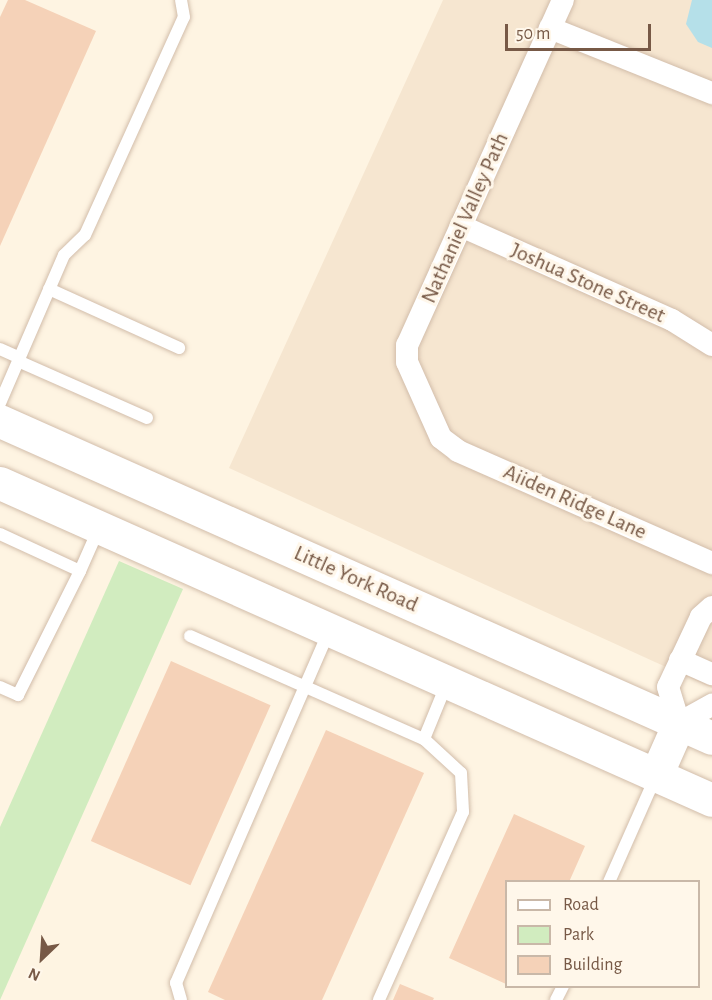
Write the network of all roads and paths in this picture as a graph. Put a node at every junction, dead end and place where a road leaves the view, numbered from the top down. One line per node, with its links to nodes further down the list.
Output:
1 (181, 0): 6 (lane)
2 (563, 0): 3 (street, Nathaniel Valley Path)
3 (550, 28): 4 (street); 5 (street, Nathaniel Valley Path)
4 (712, 93)
5 (461, 226): 7 (street, Joshua Stone Street); 14 (street, Nathaniel Valley Path)
6 (49, 289): 8 (lane); 10 (lane)
7 (712, 345)
8 (179, 348)
9 (0, 349): 10 (lane)
10 (19, 359): 11 (lane); 12 (lane)
11 (0, 403)
12 (147, 418)
13 (0, 421): 29 (main road, Little York Road)
14 (441, 438): 18 (street, Aiiden Ridge Lane)
15 (0, 483): 16 (main road)
16 (100, 527): 19 (lane); 21 (main road)
17 (0, 534): 19 (lane)
18 (712, 563)
19 (80, 570): 27 (lane)
20 (712, 607): 23 (street)
21 (330, 629): 25 (main road); 26 (lane)
22 (190, 636): 26 (lane)
23 (680, 660): 24 (street); 29 (street)
24 (712, 674)
25 (448, 682): 30 (lane); 32 (main road)
26 (305, 686): 30 (lane); 35 (lane)
27 (0, 687)
28 (712, 705): 29 (street)
29 (679, 723): 31 (main road, Little York Road); 32 (main road)
30 (423, 738): 36 (lane)
31 (712, 738)
32 (656, 775): 33 (main road); 34 (lane)
33 (712, 800)
34 (610, 880)
35 (181, 1000)
36 (379, 1000)

